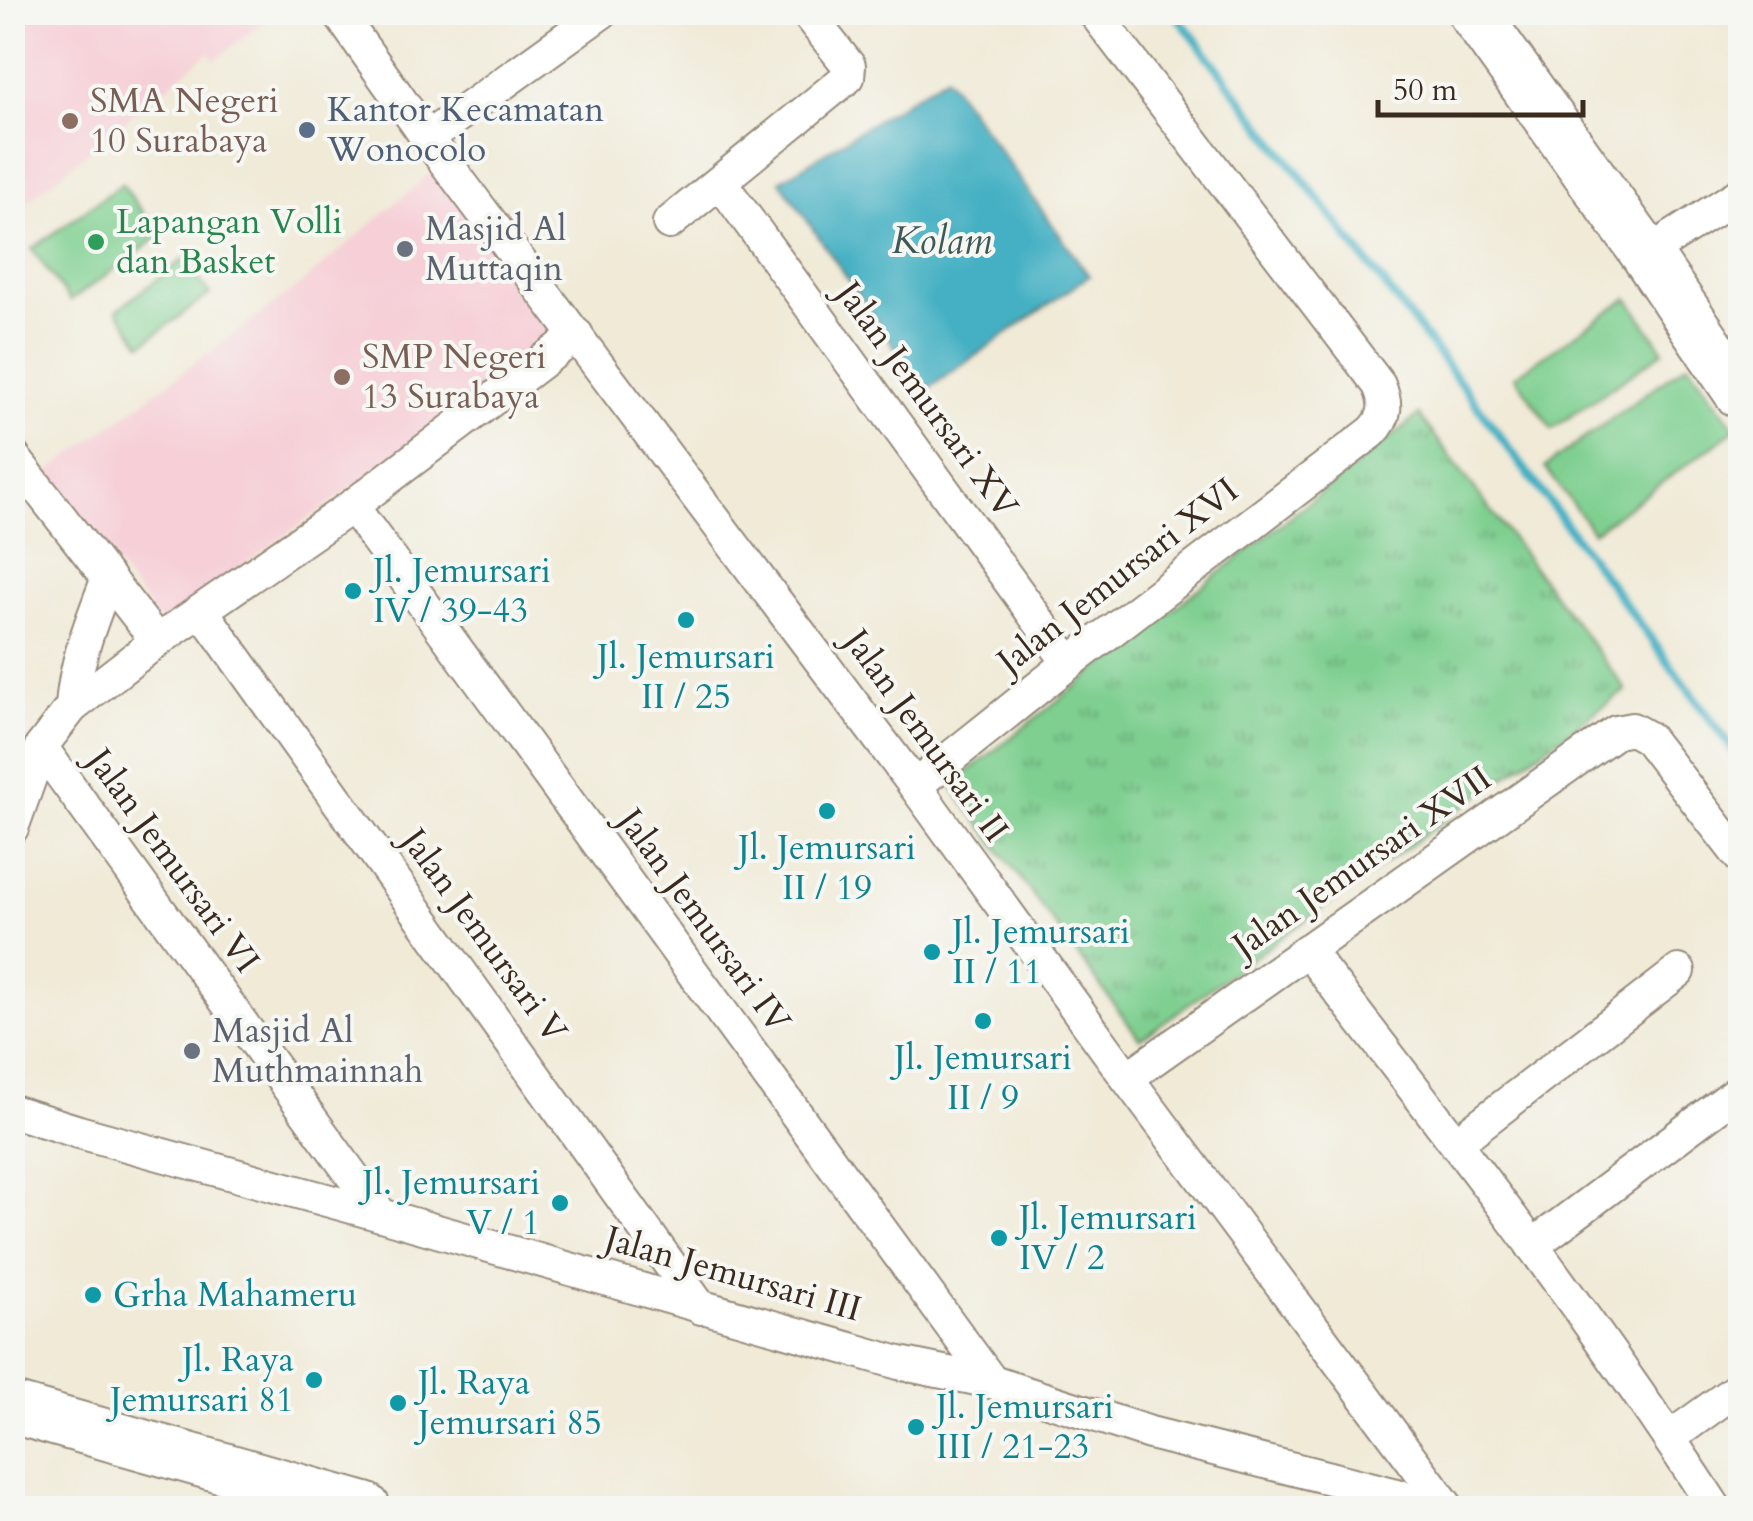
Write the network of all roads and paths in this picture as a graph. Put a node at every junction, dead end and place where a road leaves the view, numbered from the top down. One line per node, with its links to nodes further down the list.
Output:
1 (338, 12): 6 (street, Jalan Jemursari II)
2 (602, 12): 6 (street)
3 (806, 12): 7 (street)
4 (1094, 12): 18 (street, Jalan Jemursari XVI)
5 (1472, 12): 10 (main road)
6 (428, 138): 11 (street, Jalan Jemursari II)
7 (721, 183): 9 (street); 18 (street, Jalan Jemursari XV)
8 (1740, 194): 10 (street)
9 (669, 223)
10 (1646, 254): 12 (main road)
11 (578, 335): 14 (street, Jalan Jemursari VI); 21 (street, Jalan Jemursari II)
12 (1740, 393)
13 (12, 455): 15 (street)
14 (352, 506): 16 (street, Jalan Jemursari VI); 33 (street, Jalan Jemursari IV)
15 (108, 578): 17 (street); 19 (street, Jalan Jemursari VI)
16 (202, 611): 17 (street, Jalan Jemursari VI); 32 (street, Jalan Jemursari V)
17 (158, 641): 19 (street, Jalan Jemursari VI)
18 (1068, 663): 21 (street, Jalan Jemursari XVI)
19 (72, 707): 20 (street, Jalan Jemursari VI)
20 (41, 748): 22 (street, Jalan Jemursari VI); 30 (street, Jalan Jemursari VI)
21 (915, 786): 26 (street, Jalan Jemursari II)
22 (12, 828)
23 (1740, 857): 24 (street, Jalan Jemursari XVII)
24 (1307, 950): 26 (street, Jalan Jemursari XVII); 29 (street)
25 (1678, 971): 29 (street)
26 (1127, 1078): 39 (street, Jalan Jemursari II)
27 (1740, 1090): 31 (street)
28 (12, 1111): 30 (street, Jalan Jemursari III)
29 (1456, 1144): 31 (street)
30 (381, 1215): 32 (street, Jalan Jemursari III)
31 (1532, 1246): 36 (street)
32 (701, 1308): 33 (street, Jalan Jemursari III)
33 (992, 1382): 38 (street, Jalan Jemursari III)
34 (1740, 1386): 36 (street)
35 (12, 1408): 37 (main road)
36 (1669, 1438): 40 (street)
37 (365, 1508)
38 (1432, 1508)
39 (1448, 1508)
40 (1715, 1508)

